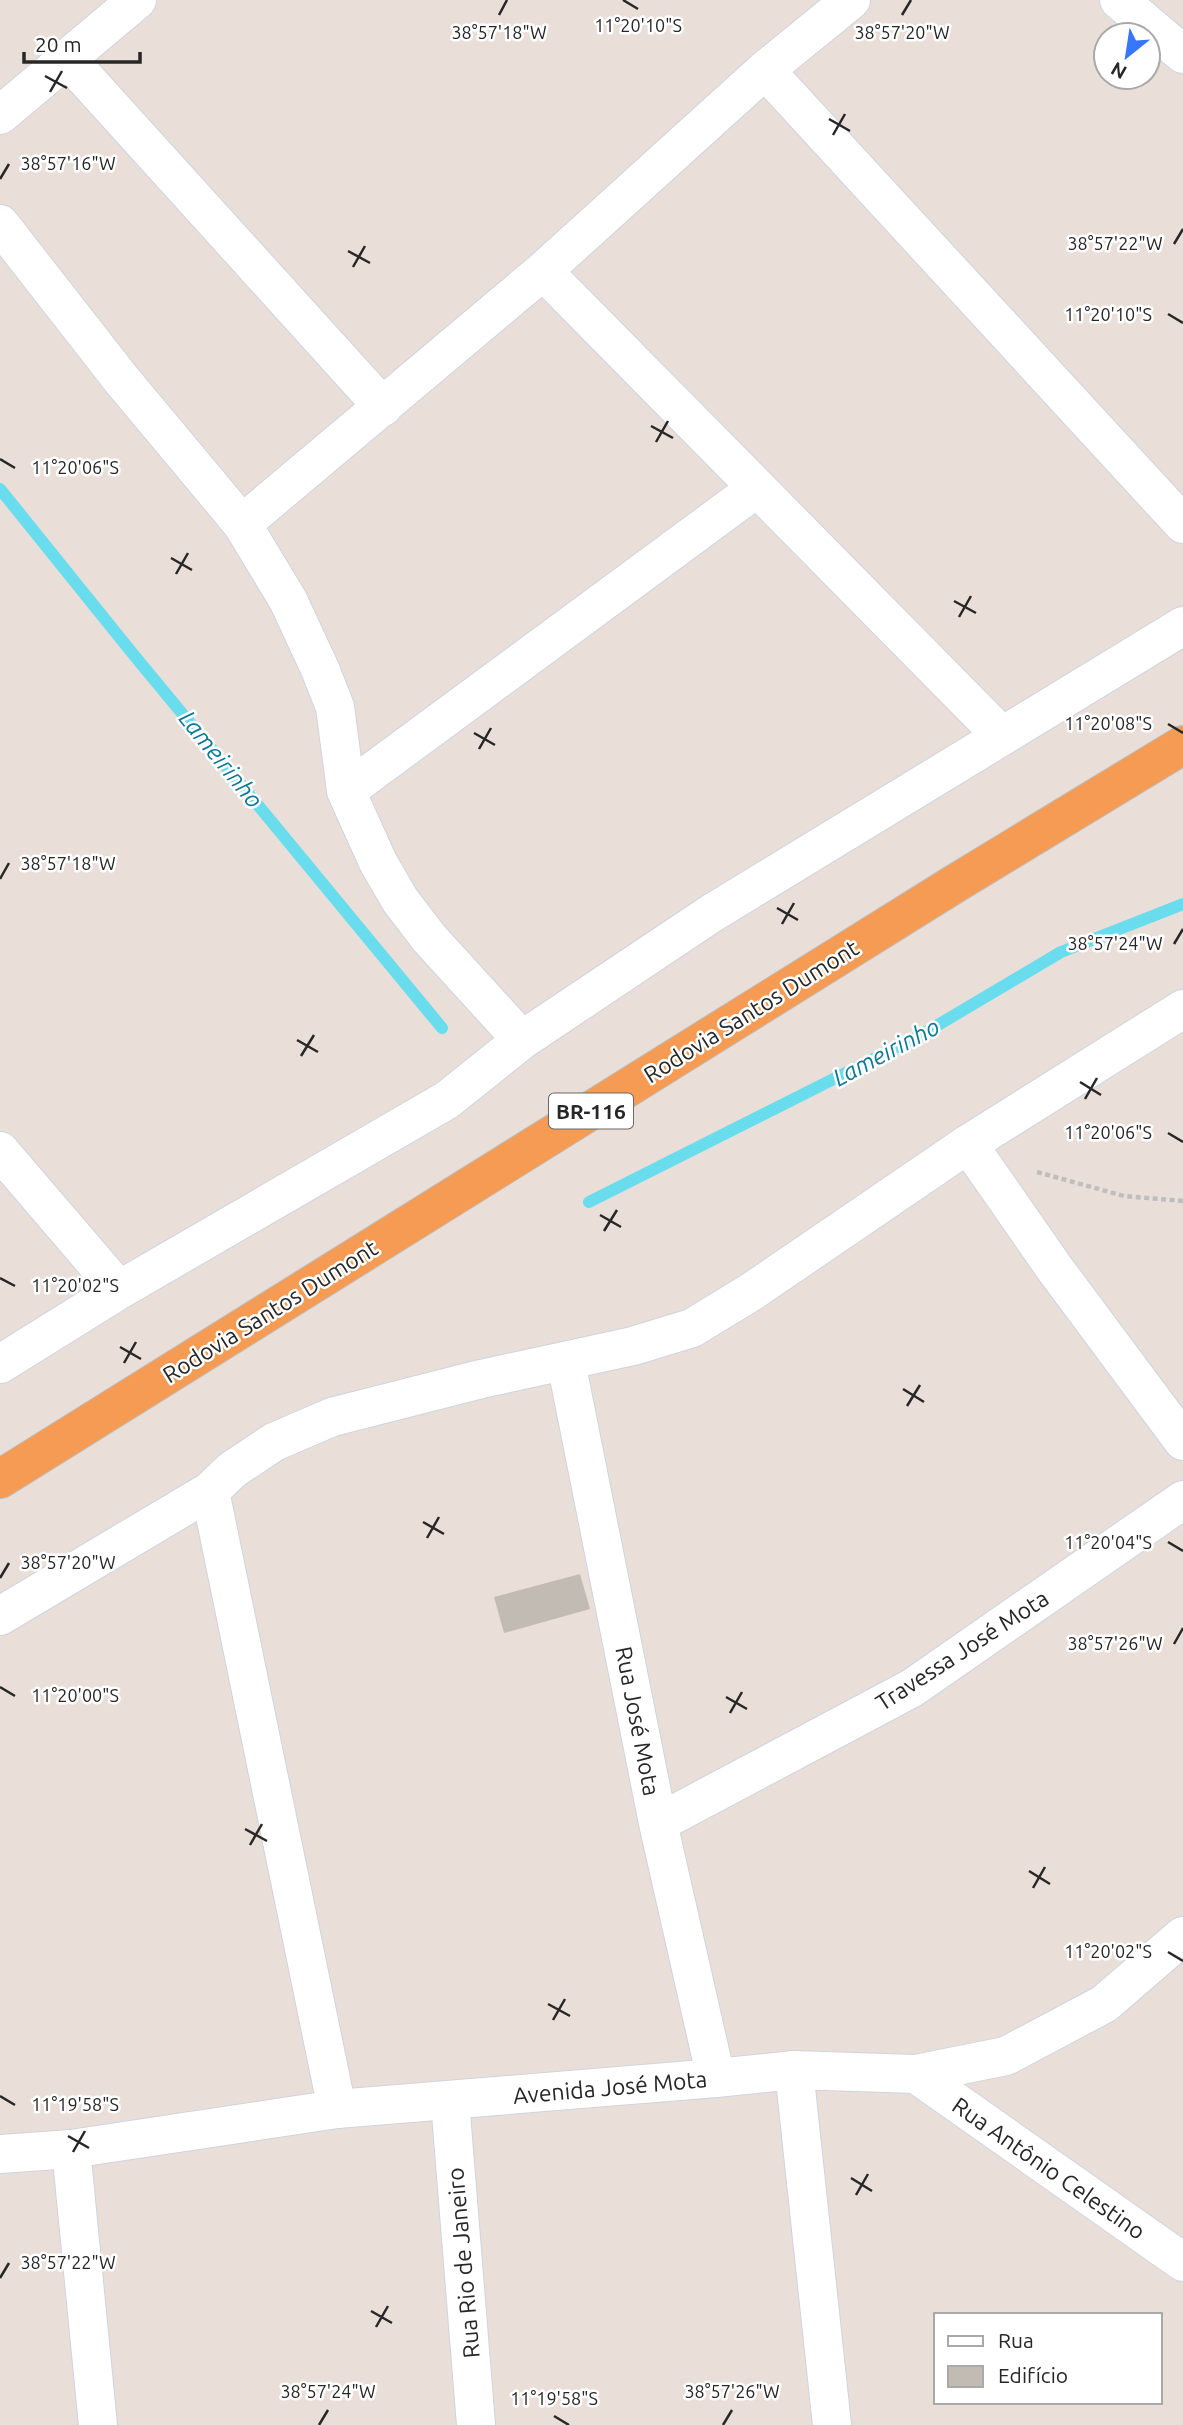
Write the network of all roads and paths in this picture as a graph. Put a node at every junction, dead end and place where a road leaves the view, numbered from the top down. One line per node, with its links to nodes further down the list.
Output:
1 (137, 0): 5 (street)
2 (851, 0): 6 (street)
3 (1119, 0): 4 (street)
4 (1183, 54)
5 (66, 58): 7 (street); 10 (street)
6 (765, 70): 9 (street); 13 (street)
7 (0, 115)
8 (0, 224): 12 (street)
9 (543, 271): 10 (street); 11 (street)
10 (383, 407): 12 (street)
11 (757, 488): 15 (street); 17 (street)
12 (242, 524): 17 (street)
13 (1183, 524)
14 (1183, 626): 15 (street)
15 (1001, 735): 19 (street)
16 (1183, 745): 28 (highway, Rodovia Santos Dumont / BR-116)
17 (346, 792): 19 (street)
18 (1183, 1009): 20 (street)
19 (522, 1040): 24 (street)
20 (968, 1144): 25 (street); 27 (street)
21 (0, 1152): 24 (street)
22 (1026, 1168): 23 (path)
23 (1183, 1201)
24 (119, 1290): 26 (street)
25 (566, 1362): 29 (street); 32 (street, Rua José Mota)
26 (0, 1364)
27 (1183, 1441)
28 (0, 1479)
29 (210, 1491): 31 (street); 38 (street)
30 (1183, 1500): 32 (street, Travessa José Mota)
31 (0, 1616)
32 (658, 1823): 36 (street, Rua José Mota)
33 (1183, 1936): 35 (street, Avenida José Mota)
34 (794, 2070): 35 (street, Avenida José Mota); 36 (street, Avenida José Mota); 44 (street)
35 (916, 2074): 41 (street, Rua Antônio Celestino)
36 (716, 2078): 37 (street, Avenida José Mota)
37 (450, 2101): 38 (street, Avenida José Mota); 43 (street, Rua Rio de Janeiro)
38 (337, 2109): 39 (street, Avenida José Mota)
39 (71, 2149): 40 (street, Avenida José Mota); 42 (street)
40 (0, 2154)
41 (1183, 2262)
42 (98, 2425)
43 (476, 2425)
44 (832, 2425)

